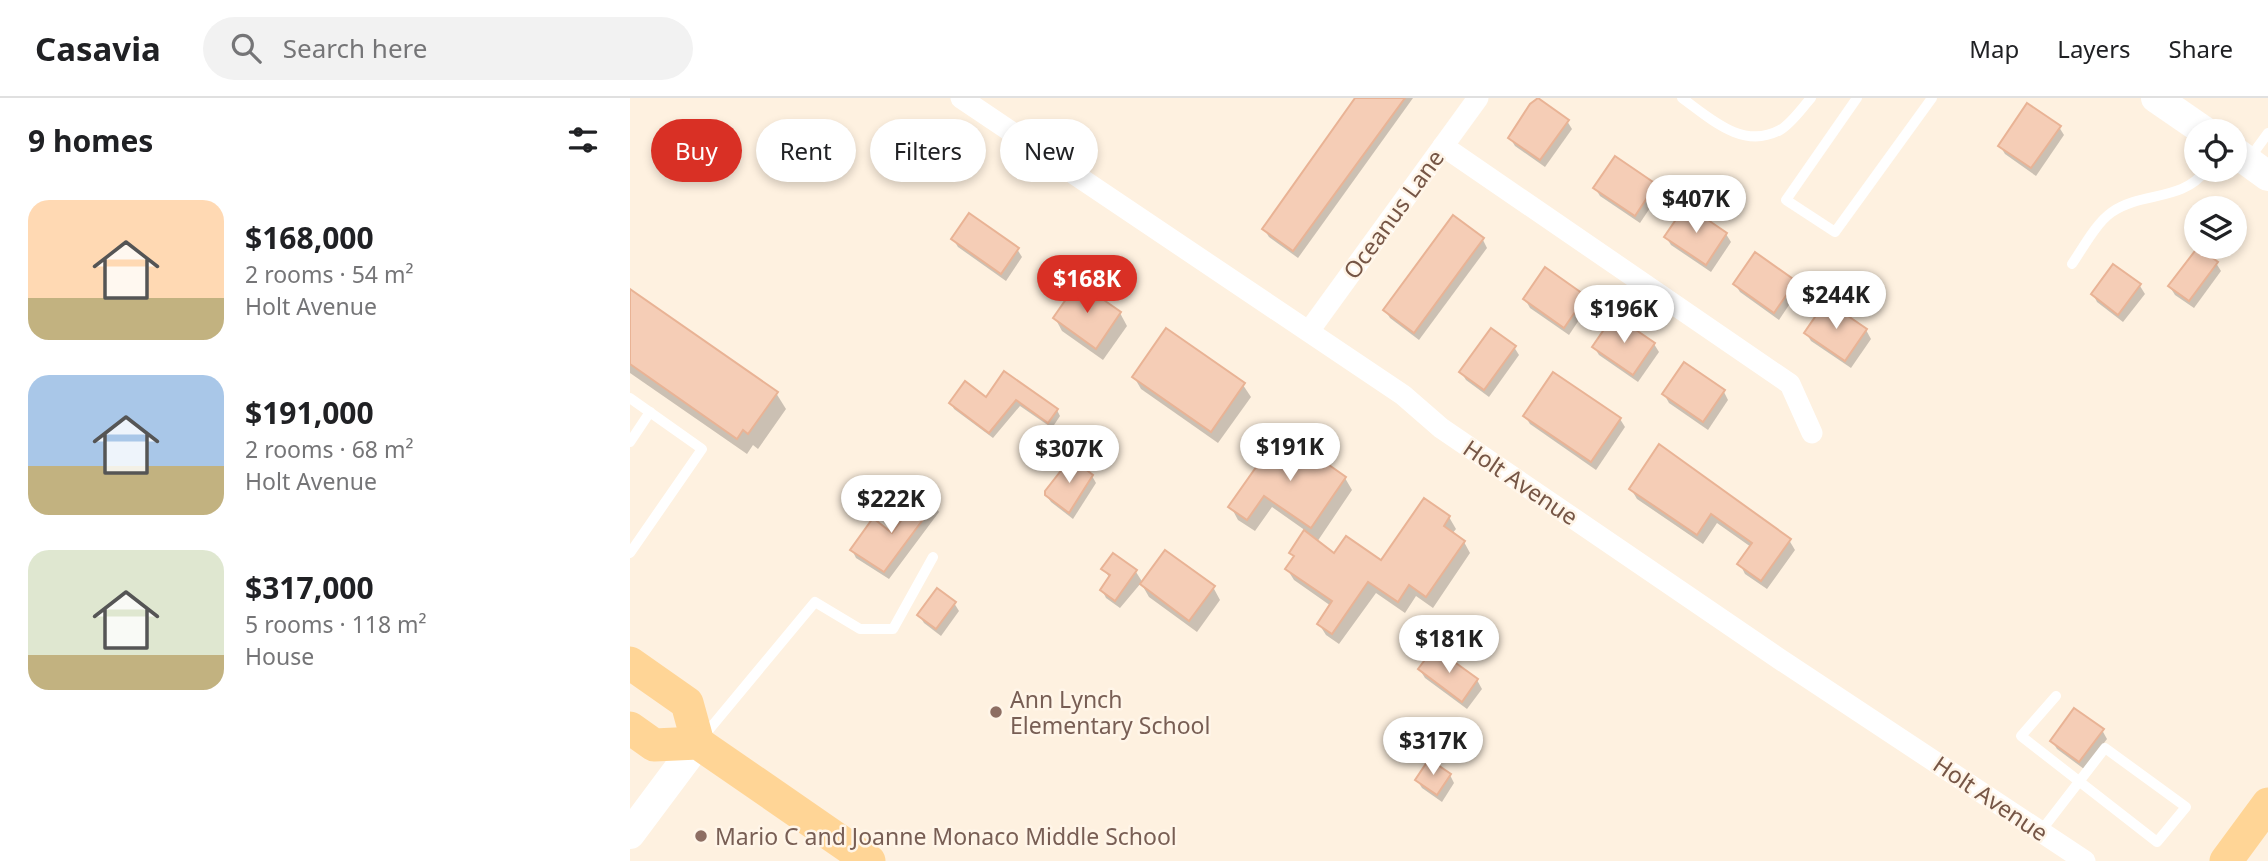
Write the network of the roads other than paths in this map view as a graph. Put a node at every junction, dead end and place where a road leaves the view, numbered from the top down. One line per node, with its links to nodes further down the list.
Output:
1 (961, 98): 14 (street, Holt Avenue)
2 (1478, 98): 10 (street, Oceanus Lane)
3 (1682, 98): 7 (lane)
4 (1857, 98): 5 (lane)
5 (1932, 98)
6 (2156, 98): 8 (street)
7 (1808, 99)
8 (2187, 119)
9 (2268, 133): 11 (lane)
10 (1443, 146): 14 (street, Oceanus Lane); 17 (street)
11 (2250, 163)
12 (2193, 182): 13 (lane)
13 (2072, 264)
14 (1309, 331): 27 (street, Holt Avenue)
15 (630, 398): 16 (lane)
16 (650, 412): 18 (lane); 19 (lane)
17 (1812, 433)
18 (630, 442)
19 (630, 553)
20 (933, 557): 24 (lane)
21 (630, 663): 24 (main road)
22 (2056, 696): 25 (lane)
23 (630, 728): 24 (main road)
24 (698, 743): 28 (street); 29 (main road)
25 (2078, 782): 25 (lane); 27 (lane)
26 (2268, 804): 31 (main road)
27 (2041, 831): 30 (street, Holt Avenue)
28 (630, 834)
29 (869, 861)
30 (2085, 861)
31 (2226, 861)

